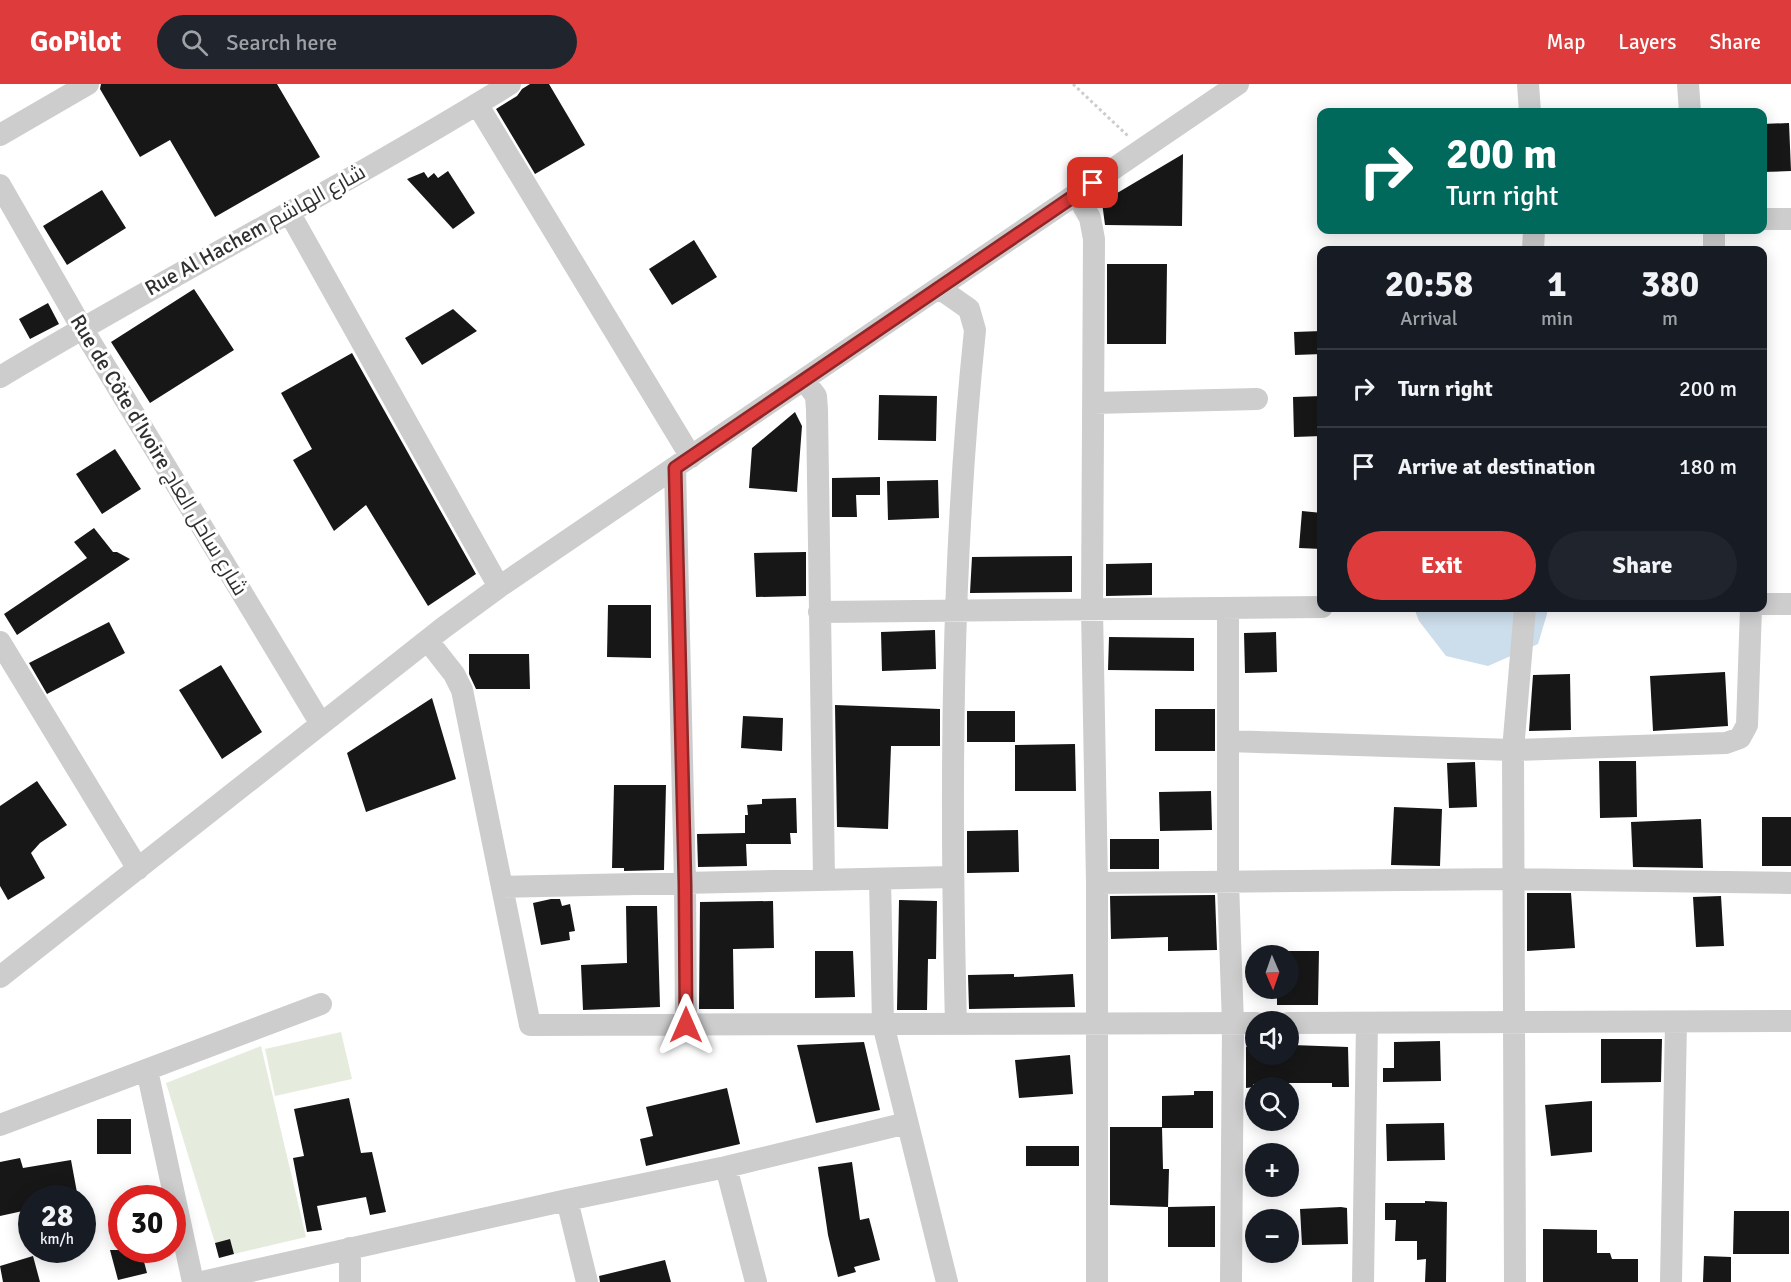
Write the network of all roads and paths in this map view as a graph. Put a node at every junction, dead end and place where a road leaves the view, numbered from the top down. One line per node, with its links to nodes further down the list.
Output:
1 (88, 84): 10 (street)
2 (510, 84): 7 (street, Rue Al Hachem شارع الهاشم)
3 (1073, 84): 11 (path)
4 (1238, 84): 11 (street)
5 (1528, 84): 8 (street)
6 (1688, 84): 9 (street)
7 (477, 104): 14 (street, Rue Al Hachem شارع الهاشم); 23 (street)
8 (1530, 108)
9 (1690, 108)
10 (0, 135)
11 (1142, 150): 13 (street)
12 (0, 185): 18 (street, Rue de Côte d'Ivoire شارع ساحل العاج)
13 (1077, 195): 17 (street); 22 (street)
14 (289, 212): 18 (street, Rue Al Hachem شارع الهاشم); 24 (street)
15 (1767, 219): 16 (street)
16 (1791, 219)
17 (939, 288): 20 (street); 30 (street)
18 (82, 328): 19 (street, Rue Al Hachem شارع الهاشم); 36 (street, Rue de Côte d'Ivoire شارع ساحل العاج)
19 (0, 377)
20 (804, 380): 23 (street); 31 (street)
21 (1257, 399): 22 (street)
22 (1093, 403): 29 (street)
23 (683, 463): 24 (street); 47 (street)
24 (499, 587): 34 (street)
25 (1767, 604): 26 (street)
26 (1791, 604)
27 (1228, 608): 28 (street); 29 (street); 37 (street)
28 (1317, 608)
29 (1092, 609): 30 (street); 45 (street)
30 (955, 611): 31 (street); 40 (street)
31 (819, 612): 43 (street)
32 (1525, 612): 38 (street)
33 (1751, 612): 38 (street)
34 (428, 640): 36 (street); 48 (street)
35 (0, 642): 39 (street)
36 (321, 724): 39 (street)
37 (1228, 741): 38 (street); 44 (street)
38 (1513, 750): 42 (street)
39 (138, 869): 49 (street)
40 (952, 878): 41 (street); 58 (street)
41 (880, 879): 43 (street); 57 (street)
42 (1513, 879): 44 (street); 46 (street); 56 (street)
43 (824, 880): 47 (street)
44 (1228, 882): 45 (street); 60 (street)
45 (1097, 883): 59 (street)
46 (1791, 883)
47 (685, 884): 48 (street); 61 (street)
48 (502, 887): 61 (street)
49 (0, 977)
50 (321, 1004): 62 (street)
51 (1791, 1021): 52 (street)
52 (1676, 1022): 56 (street); 78 (street)
53 (1245, 1023): 60 (street)
54 (1299, 1023): 55 (street)
55 (1367, 1023): 56 (street); 76 (street)
56 (1514, 1023): 77 (street)
57 (883, 1024): 58 (street); 61 (street); 63 (street)
58 (956, 1024): 59 (street)
59 (1096, 1024): 60 (street); 74 (street)
60 (1233, 1024): 75 (street)
61 (686, 1025)
62 (147, 1070): 64 (street); 68 (street)
63 (908, 1122): 65 (street); 73 (street)
64 (0, 1125)
65 (726, 1167): 66 (street); 72 (street)
66 (567, 1200): 67 (street); 71 (street)
67 (351, 1248): 69 (street); 70 (street)
68 (193, 1282)
69 (202, 1282)
70 (350, 1282)
71 (586, 1282)
72 (756, 1282)
73 (947, 1282)
74 (1097, 1282)
75 (1231, 1282)
76 (1363, 1282)
77 (1515, 1282)
78 (1671, 1282)

